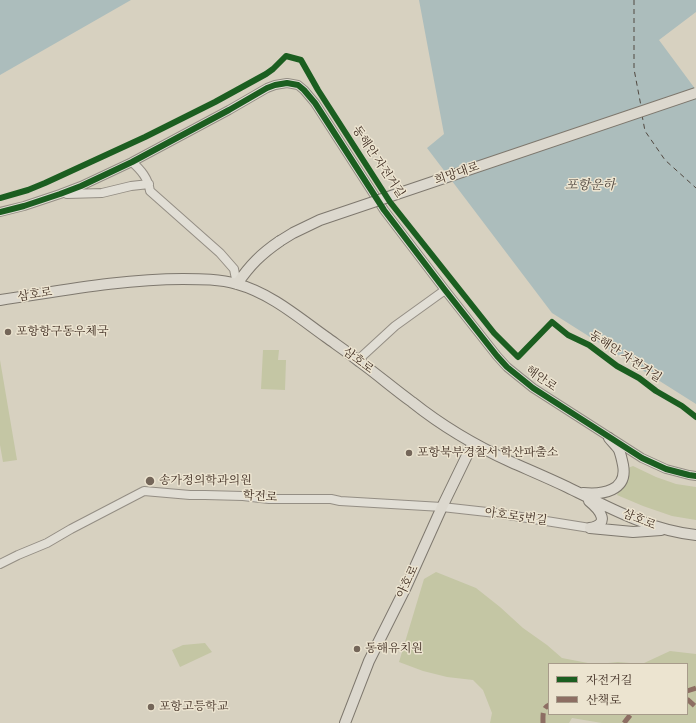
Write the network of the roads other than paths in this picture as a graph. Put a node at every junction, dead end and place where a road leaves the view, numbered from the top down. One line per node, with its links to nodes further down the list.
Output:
1 (696, 93): 6 (main road, 희망대로, bridge)
2 (132, 162): 3 (street); 4 (street, 해안로); 7 (street, 해안로)
3 (149, 184): 4 (street); 6 (street)
4 (60, 194): 5 (street, 해안로)
5 (0, 212)
6 (237, 284): 8 (main road, 삼호로); 9 (main road, 삼호로)
7 (445, 290): 9 (street); 10 (street, 해안로)
8 (0, 300)
9 (358, 360): 11 (main road, 삼호로)
10 (610, 438): 12 (street, 해안로); 13 (main road)
11 (473, 443): 13 (main road, 삼호로); 14 (main road, 아호로)
12 (696, 476)
13 (578, 492): 15 (main road); 16 (main road, 삼호로)
14 (442, 507): 15 (street, 아호로5번길); 18 (street, 학전로); 19 (main road, 아호로)
15 (590, 528): 16 (main road)
16 (666, 530): 17 (main road, 삼호로)
17 (696, 535)
18 (0, 564)
19 (345, 723)

